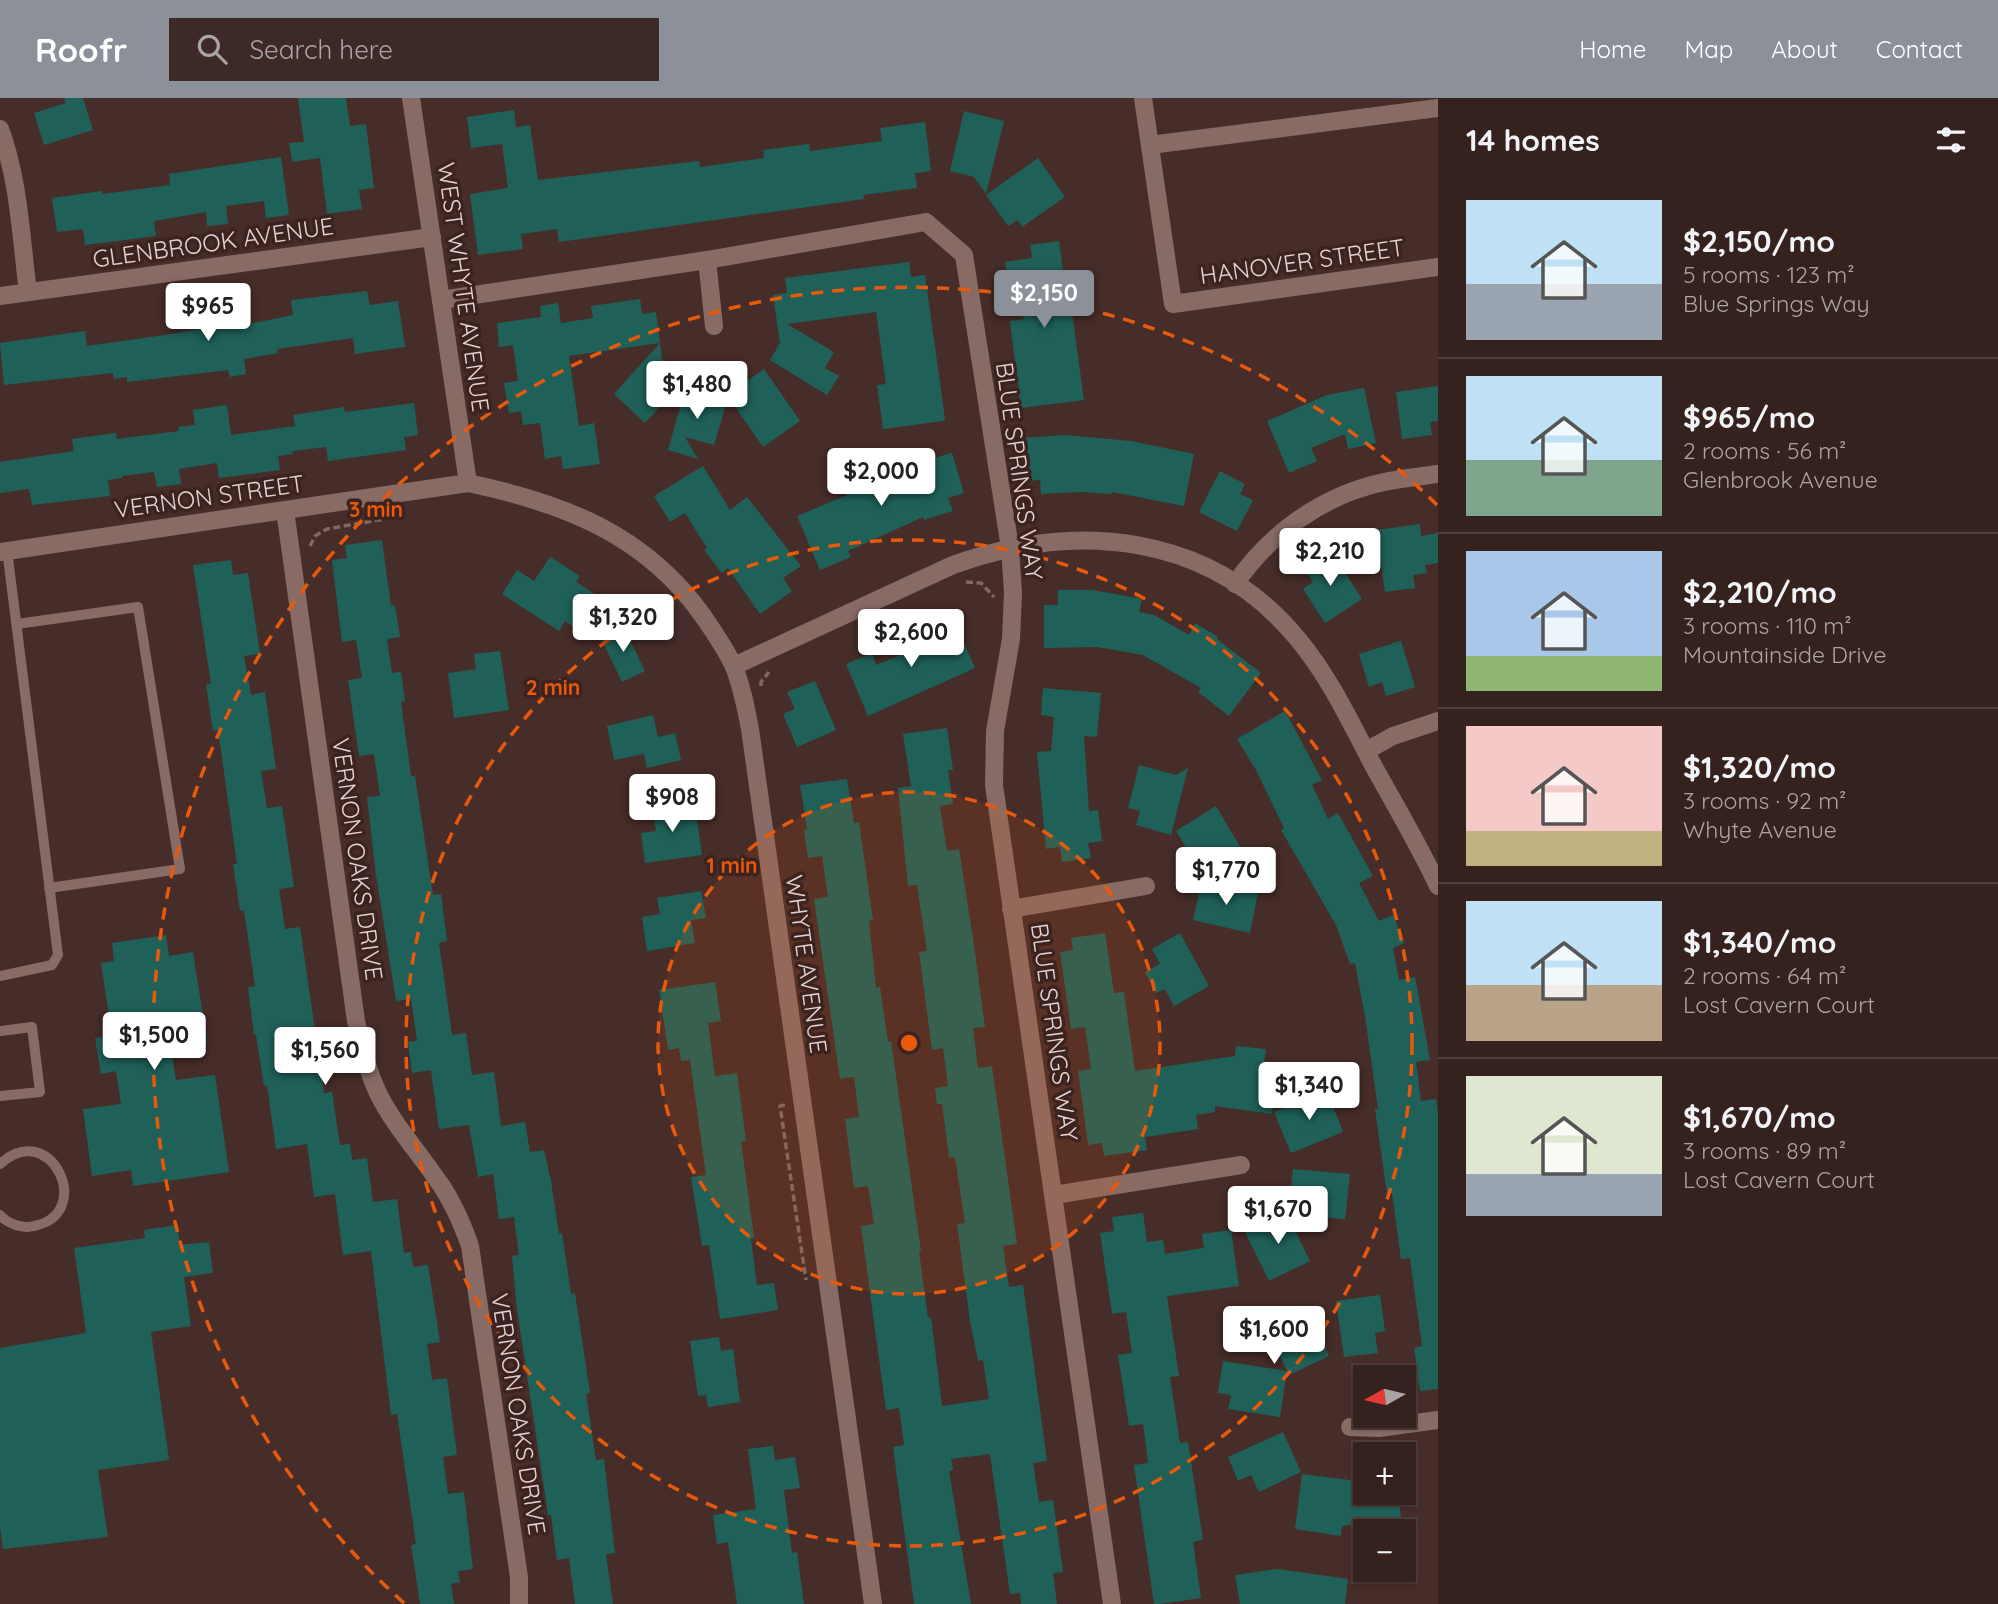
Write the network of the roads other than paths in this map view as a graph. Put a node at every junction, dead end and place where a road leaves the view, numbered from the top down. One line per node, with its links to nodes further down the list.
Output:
1 (411, 98): 6 (street, WEST WHYTE AVENUE)
2 (1143, 98): 5 (street)
3 (1438, 108): 5 (street)
4 (0, 129): 9 (street)
5 (1150, 145): 8 (street, HANOVER STREET)
6 (432, 237): 9 (street, GLENBROOK AVENUE); 11 (street, WEST WHYTE AVENUE)
7 (708, 260): 11 (street, BLUE SPRINGS WAY); 12 (street); 16 (street, BLUE SPRINGS WAY)
8 (1438, 267)
9 (28, 292): 10 (street, GLENBROOK AVENUE)
10 (0, 296)
11 (441, 300): 14 (street, WEST WHYTE AVENUE)
12 (714, 326)
13 (1438, 474): 18 (street)
14 (468, 483): 15 (street, VERNON STREET); 20 (street, WHYTE AVENUE)
15 (285, 510): 17 (street, VERNON STREET); 36 (street, VERNON OAKS DRIVE)
16 (1010, 548): 18 (street); 20 (street); 26 (street, BLUE SPRINGS WAY)
17 (4, 551): 19 (lane)
18 (1235, 584): 22 (street)
19 (17, 624): 25 (lane); 25 (lane)
20 (734, 666): 37 (street, WHYTE AVENUE)
21 (1438, 721): 22 (street)
22 (1366, 751): 24 (street)
23 (1146, 886): 26 (street)
24 (1438, 886)
25 (50, 888): 27 (lane)
26 (1012, 909): 32 (street, BLUE SPRINGS WAY)
27 (0, 976)
28 (0, 1031): 29 (lane)
29 (0, 1096)
30 (0, 1164): 33 (lane)
31 (1241, 1165): 32 (street)
32 (1054, 1195): 38 (street, BLUE SPRINGS WAY)
33 (2, 1220)
34 (1438, 1420): 35 (street)
35 (1350, 1427)
36 (519, 1604)
37 (873, 1604)
38 (1112, 1604)

